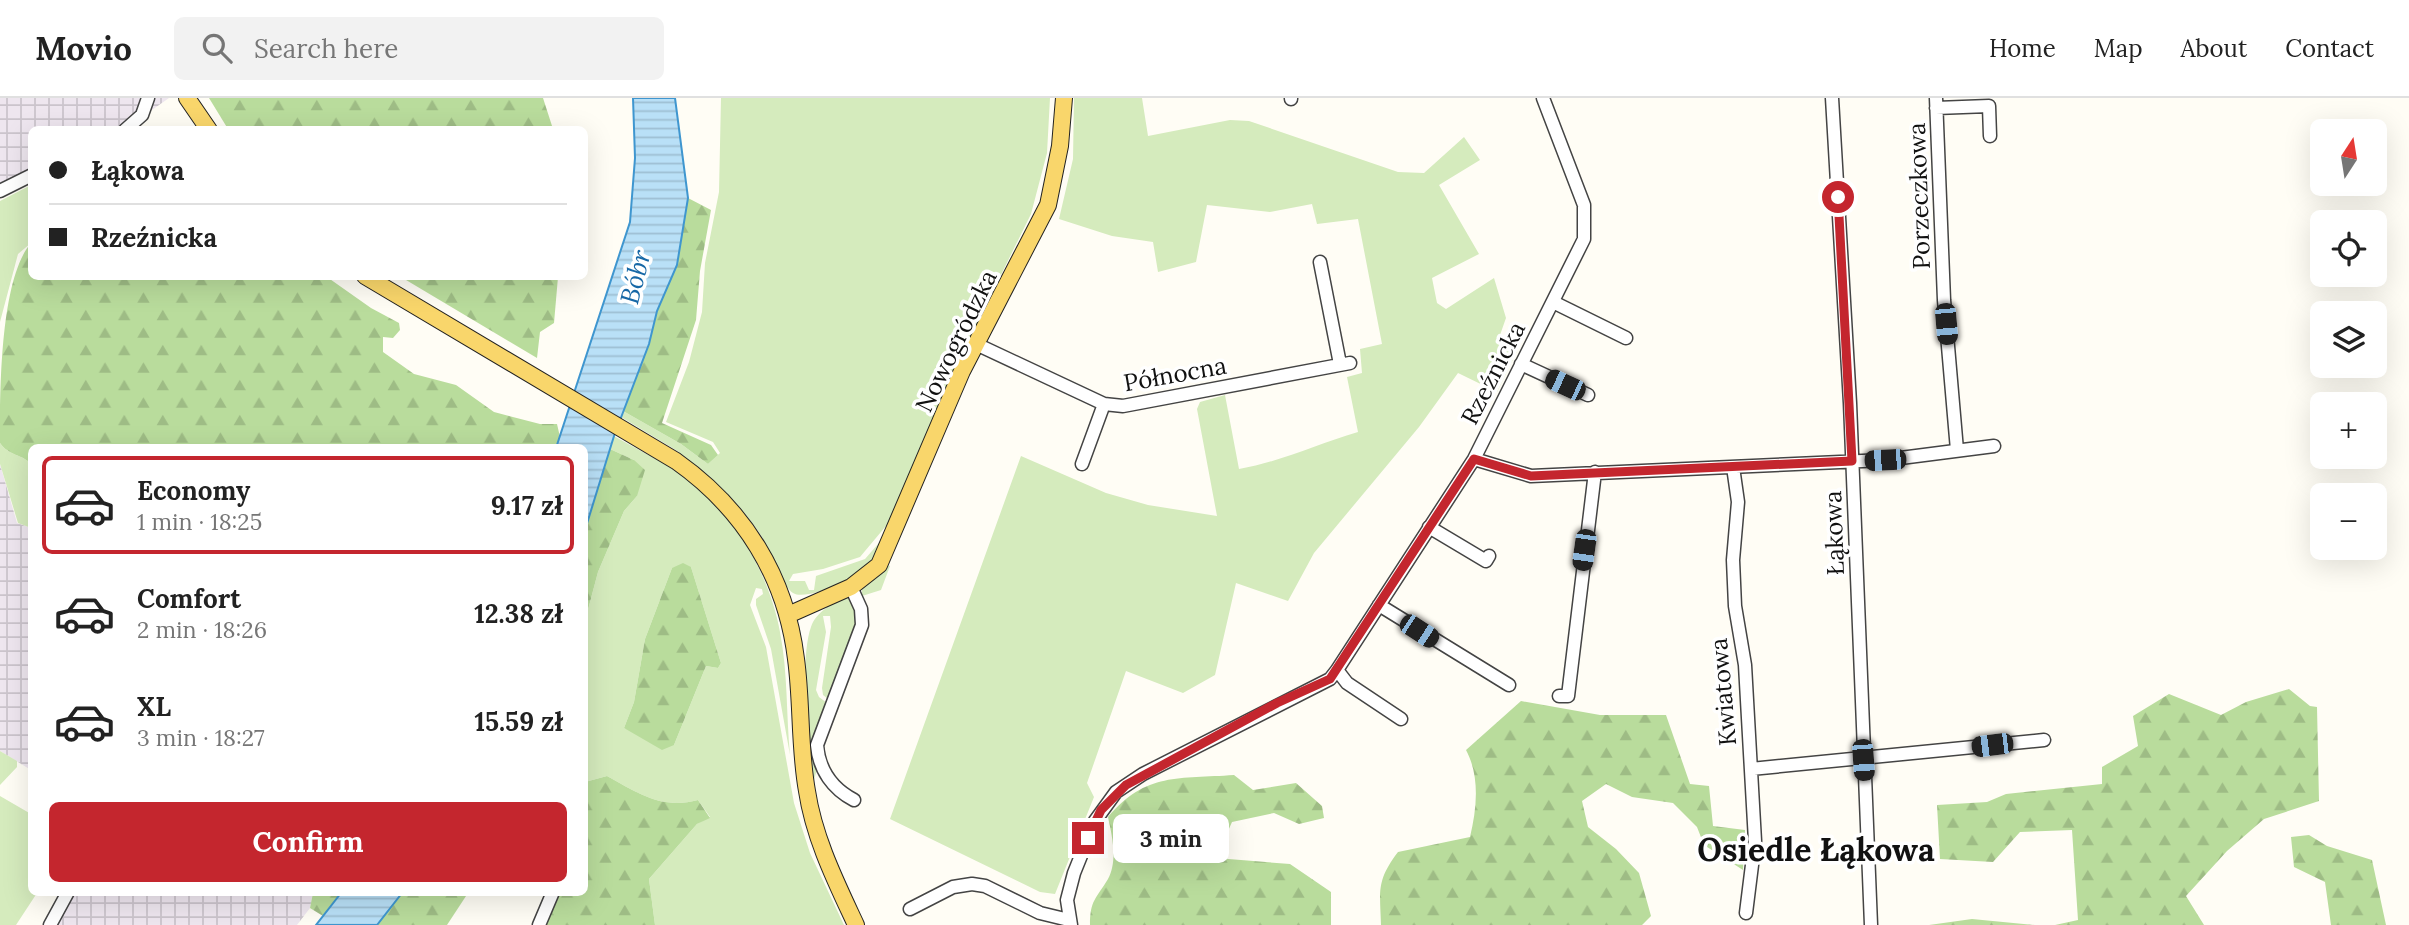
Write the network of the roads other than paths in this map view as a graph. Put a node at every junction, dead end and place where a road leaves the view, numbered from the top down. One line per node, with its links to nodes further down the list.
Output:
1 (148, 98): 8 (street)
2 (187, 98): 9 (main road)
3 (1064, 98): 17 (main road, Nowogródzka)
4 (1543, 98): 15 (street, Rzeźnicka)
5 (1832, 98): 24 (street, Łąkowa)
6 (1989, 102): 7 (street, Porzeczkowa); 10 (street, Porzeczkowa)
7 (1936, 103): 22 (street, Porzeczkowa)
8 (130, 126)
9 (206, 126)
10 (1990, 136)
11 (28, 178): 12 (street)
12 (0, 191)
13 (1320, 262): 20 (street, Północna)
14 (372, 280): 32 (main road)
15 (1553, 302): 16 (street); 18 (street, Rzeźnicka)
16 (1626, 338)
17 (976, 344): 20 (street, Północna); 30 (main road, Nowogródzka)
18 (1521, 364): 19 (street); 23 (street, Rzeźnicka)
19 (1588, 396)
20 (1104, 404): 25 (street)
21 (1994, 446): 22 (street)
22 (1957, 450): 24 (street)
23 (1474, 459): 27 (street); 28 (street, Rzeźnicka)
24 (1852, 461): 26 (street); 38 (street, Łąkowa)
25 (1082, 464)
26 (1733, 467): 27 (street); 39 (street, Kwiatowa)
27 (1595, 472): 35 (street)
28 (1429, 527): 29 (street); 31 (street, Rzeźnicka)
29 (1489, 556)
30 (851, 587): 32 (main road, Nowogródzka); 40 (street)
31 (1379, 605): 33 (street, Rzeźnicka); 34 (street)
32 (788, 615): 48 (main road)
33 (1337, 670): 36 (street); 45 (street, Rzeźnicka)
34 (1509, 685)
35 (1559, 696)
36 (1401, 719)
37 (2044, 740): 38 (street)
38 (1863, 760): 39 (street); 49 (street, Łąkowa)
39 (1751, 769): 44 (street, Kwiatowa)
40 (855, 800)
41 (66, 896): 46 (street)
42 (551, 896): 47 (street)
43 (910, 909): 45 (street, Rzeźnicka)
44 (1746, 913)
45 (1070, 922)
46 (50, 925)
47 (538, 925)
48 (856, 925)
49 (1871, 925)

